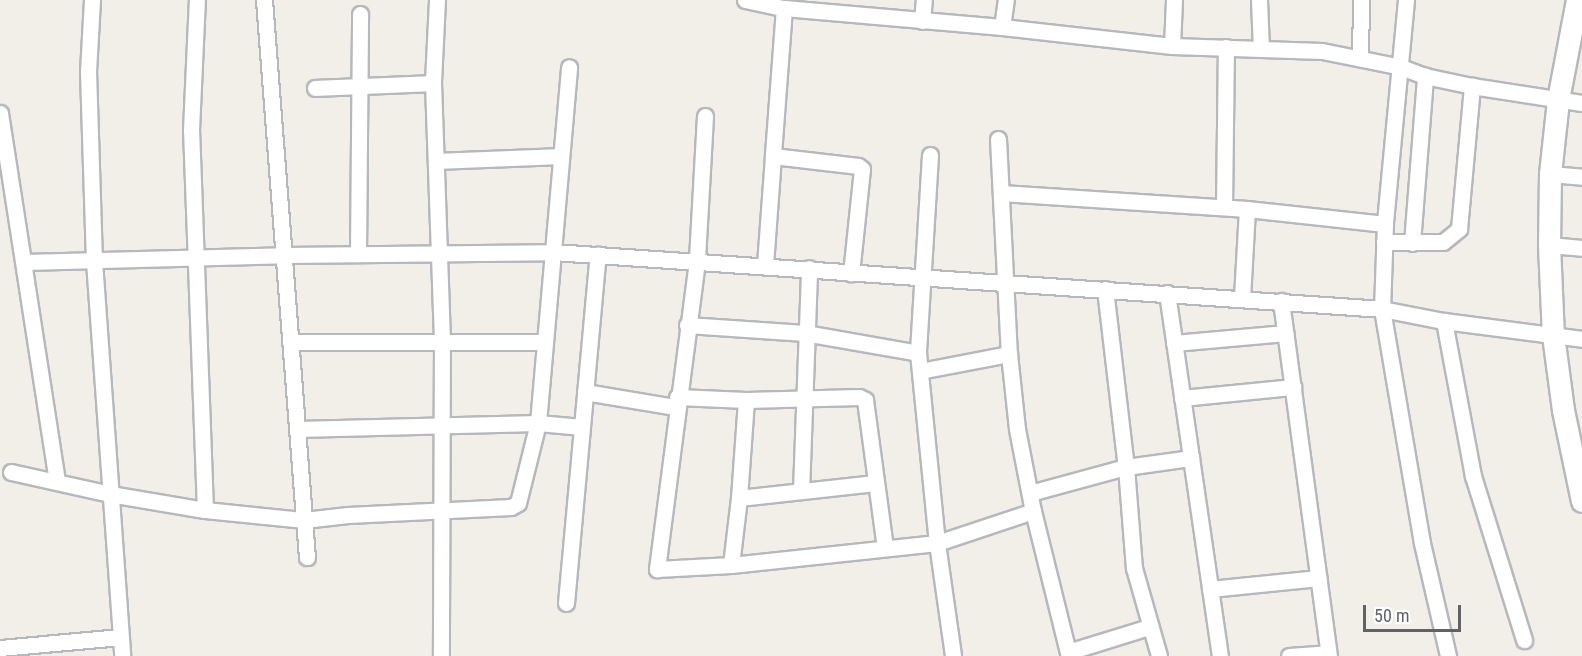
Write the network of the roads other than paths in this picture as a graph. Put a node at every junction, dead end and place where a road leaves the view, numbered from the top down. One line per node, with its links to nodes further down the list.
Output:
1 (92, 0): 53 (street)
2 (197, 0): 52 (street)
3 (264, 0): 51 (street)
4 (437, 0): 24 (street)
5 (924, 0): 15 (street)
6 (1006, 0): 16 (street)
7 (1174, 0): 17 (street)
8 (1259, 0): 19 (street)
9 (1361, 0): 20 (street)
10 (1406, 0): 22 (street)
11 (1577, 0): 28 (street)
12 (753, 1): 13 (street)
13 (784, 8): 15 (street); 35 (street)
14 (360, 14): 25 (street)
15 (921, 21): 16 (street)
16 (1002, 27): 17 (street)
17 (1172, 46): 18 (street)
18 (1226, 47): 19 (street); 40 (street)
19 (1261, 49): 20 (street)
20 (1360, 58): 22 (street)
21 (569, 67): 34 (street)
22 (1401, 67): 23 (street); 42 (street)
23 (1425, 76): 26 (street); 44 (street)
24 (433, 83): 25 (street); 36 (street)
25 (358, 84): 27 (street); 48 (street)
26 (1472, 86): 28 (street); 44 (street)
27 (315, 88)
28 (1558, 100): 29 (street); 37 (street)
29 (1582, 103)
30 (0, 113): 55 (street)
31 (705, 116): 54 (street)
32 (998, 140): 39 (street)
33 (930, 155): 59 (street)
34 (561, 156): 36 (street); 47 (street)
35 (773, 156): 56 (street); 58 (street)
36 (436, 161): 49 (street)
37 (1550, 174): 38 (street); 45 (street)
38 (1582, 177)
39 (1000, 193): 40 (street); 60 (street)
40 (1224, 207): 41 (street)
41 (1247, 209): 42 (street); 63 (street)
42 (1385, 224): 43 (street)
43 (1384, 242): 44 (street); 65 (street)
44 (1412, 243)
45 (1549, 245): 46 (street); 70 (street)
46 (1582, 248)
47 (553, 252): 49 (street); 50 (street); 74 (street)
48 (358, 254): 49 (street); 51 (street)
49 (438, 254): 72 (street)
50 (598, 254): 54 (street); 80 (street)
51 (284, 255): 52 (street); 73 (street)
52 (194, 258): 53 (street); 99 (street)
53 (94, 261): 55 (street); 96 (street)
54 (697, 261): 56 (street); 67 (street)
55 (24, 262): 92 (street)
56 (765, 265): 57 (street)
57 (809, 268): 58 (street); 68 (street)
58 (851, 273): 59 (street)
59 (920, 279): 60 (street); 76 (street)
60 (1004, 282): 61 (street); 77 (street)
61 (1105, 289): 62 (street); 90 (street)
62 (1167, 293): 63 (street); 75 (street)
63 (1242, 298): 64 (street)
64 (1281, 301): 65 (street); 69 (street)
65 (1382, 309): 66 (street); 122 (street)
66 (1444, 321): 70 (street); 112 (street)
67 (687, 325): 68 (street); 84 (street)
68 (806, 333): 76 (street); 83 (street)
69 (1286, 333): 75 (street); 79 (street)
70 (1553, 335): 71 (street); 98 (street)
71 (1582, 339)
72 (442, 341): 73 (street); 74 (street); 86 (street)
73 (290, 342): 88 (street)
74 (545, 342): 85 (street)
75 (1174, 343): 81 (street)
76 (918, 352): 78 (street)
77 (1009, 354): 78 (street); 95 (street)
78 (921, 371): 103 (street)
79 (1293, 387): 81 (street); 107 (street)
80 (585, 392): 84 (street); 87 (street)
81 (1182, 398): 89 (street)
82 (746, 400): 83 (street); 84 (street); 97 (street)
83 (802, 400): 93 (street); 94 (street)
84 (676, 402): 106 (street)
85 (538, 423): 86 (street); 87 (street); 100 (street)
86 (440, 424): 88 (street); 100 (street)
87 (582, 427): 109 (street)
88 (297, 429): 102 (street)
89 (1191, 458): 90 (street); 108 (street)
90 (1126, 467): 95 (street); 110 (street)
91 (11, 472): 92 (street)
92 (57, 481): 96 (street)
93 (875, 483): 94 (street); 104 (street)
94 (801, 491): 97 (street)
95 (1030, 493): 101 (street)
96 (110, 494): 99 (street); 111 (street)
97 (739, 498): 106 (street)
98 (1582, 501)
99 (205, 510): 102 (street)
100 (442, 511): 102 (street); 117 (street)
101 (1034, 512): 103 (street); 114 (street)
102 (304, 520): 105 (street)
103 (937, 543): 104 (street); 118 (street)
104 (885, 548): 106 (street)
105 (307, 557)
106 (731, 565)
107 (1318, 578): 108 (street); 115 (street)
108 (1210, 589): 120 (street)
109 (566, 603)
110 (1149, 627): 114 (street); 119 (street)
111 (120, 637): 113 (street); 116 (street)
112 (1524, 639)
113 (0, 648)
114 (1069, 654)
115 (1329, 654): 121 (street)
116 (122, 656)
117 (441, 656)
118 (952, 656)
119 (1159, 656)
120 (1220, 656)
121 (1289, 656)
122 (1448, 656)

